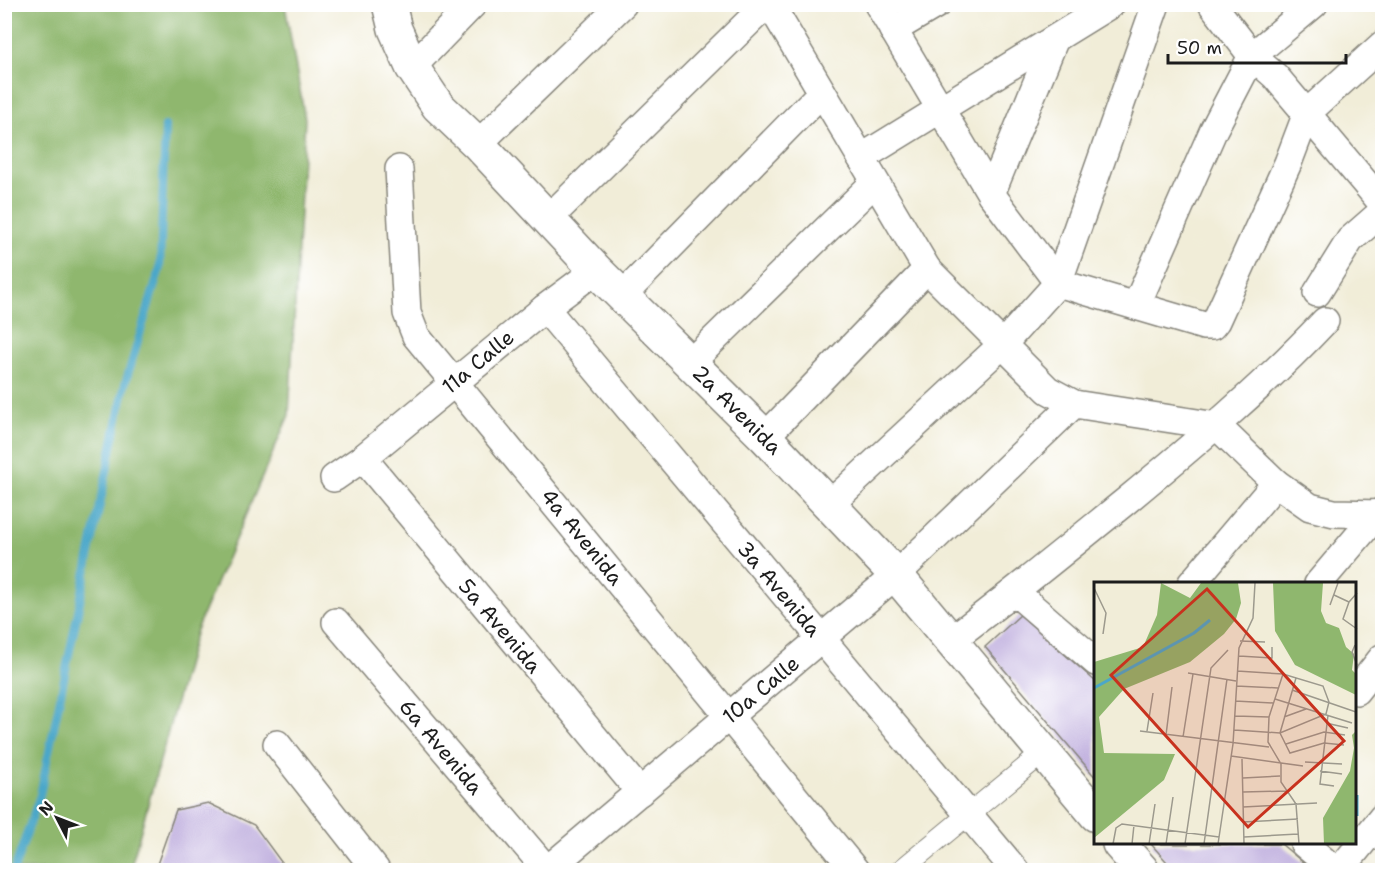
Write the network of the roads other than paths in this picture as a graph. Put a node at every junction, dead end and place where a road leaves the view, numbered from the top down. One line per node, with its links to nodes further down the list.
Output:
1 (389, 4): 15 (main road, 2a Avenida)
2 (473, 4): 15 (street)
3 (622, 4): 19 (street)
4 (769, 4): 16 (street); 26 (street)
5 (878, 4): 11 (street)
6 (937, 4): 11 (street)
7 (1111, 4): 12 (street)
8 (1156, 4): 29 (street)
9 (1314, 4): 14 (street)
10 (1217, 7): 14 (street)
11 (893, 30): 17 (street)
12 (1054, 41): 17 (street); 23 (street)
13 (1383, 45): 18 (street)
14 (1252, 56): 18 (street); 32 (street)
15 (412, 68): 19 (main road, 2a Avenida)
16 (822, 92): 20 (street); 31 (street)
17 (940, 110): 20 (street); 23 (street)
18 (1307, 112): 24 (street); 32 (street)
19 (478, 144): 26 (main road, 2a Avenida)
20 (861, 158): 22 (street)
21 (399, 169): 37 (street, 4a Avenida)
22 (874, 183): 27 (street); 36 (street)
23 (991, 194): 29 (street)
24 (1383, 203)
25 (1383, 212): 30 (street)
26 (549, 218): 28 (main road, 2a Avenida)
27 (927, 268): 35 (street); 40 (street)
28 (596, 270): 31 (main road, 2a Avenida); 33 (street, 11a Calle)
29 (1058, 283): 32 (street); 35 (street)
30 (1317, 293)
31 (622, 296): 36 (main road, 2a Avenida)
32 (1136, 306)
33 (544, 308): 37 (street, 11a Calle); 51 (street, 3a Avenida)
34 (1325, 321): 39 (street)
35 (1003, 344): 38 (street); 44 (street)
36 (690, 363): 40 (main road, 2a Avenida)
37 (455, 381): 41 (street, 11a Calle); 56 (street, 4a Avenida)
38 (1074, 404): 39 (street); 46 (street, 10a Calle)
39 (1217, 426): 43 (street); 49 (street)
40 (765, 437): 44 (main road, 2a Avenida)
41 (363, 458): 42 (street, 11a Calle); 59 (street, 5a Avenida)
42 (334, 477)
43 (1276, 483): 45 (street); 47 (street)
44 (830, 504): 46 (main road, 2a Avenida)
45 (1380, 514): 48 (street)
46 (897, 575): 51 (street, 10a Calle); 52 (main road, 2a Avenida)
47 (1193, 582)
48 (1320, 582)
49 (1015, 592): 52 (street); 54 (street)
50 (336, 622): 66 (street, 6a Avenida)
51 (821, 639): 56 (street, 10a Calle); 61 (street, 3a Avenida)
52 (951, 640): 58 (main road, 2a Avenida)
53 (1383, 658): 55 (street)
54 (1094, 660)
55 (1357, 690)
56 (729, 717): 59 (street, 10a Calle); 67 (street, 4a Avenida)
57 (277, 744): 65 (street)
58 (1044, 752): 60 (main road, 2a Avenida); 61 (street)
59 (640, 792): 66 (street, 10a Calle)
60 (1094, 813)
61 (969, 816): 68 (street); 69 (street, 3a Avenida)
62 (1383, 818): 72 (street)
63 (1121, 845): 70 (main road)
64 (1306, 845): 71 (street)
65 (376, 870)
66 (547, 870)
67 (855, 870)
68 (901, 870)
69 (1015, 870)
70 (1142, 870)
71 (1335, 870)
72 (1340, 870)

